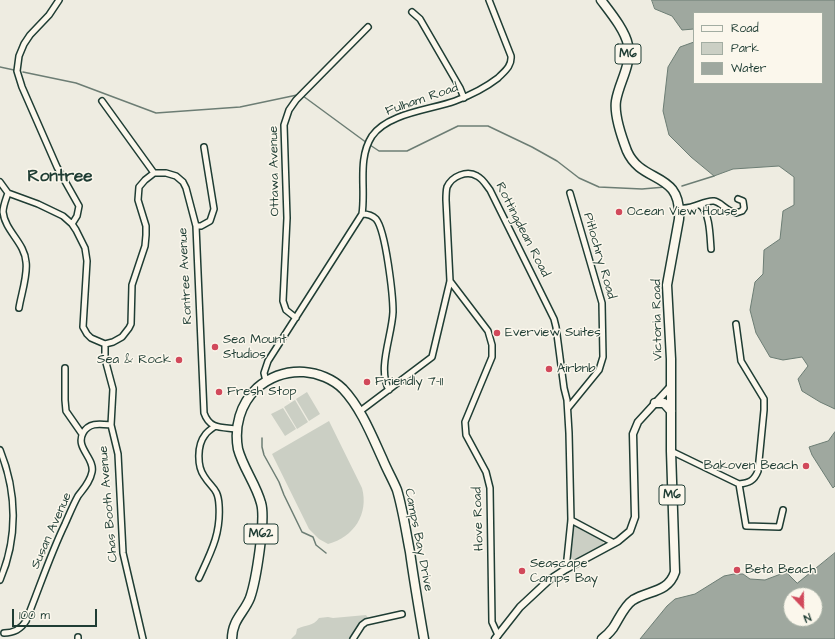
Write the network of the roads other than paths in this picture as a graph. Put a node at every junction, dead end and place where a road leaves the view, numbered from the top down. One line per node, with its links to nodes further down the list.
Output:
1 (59, 0): 17 (street)
2 (489, 0): 6 (street, Fulham Road)
3 (601, 0): 15 (main road, Victoria Road / M6)
4 (412, 12): 6 (street)
5 (368, 27): 22 (street, Ottawa Avenue)
6 (464, 98): 16 (street, Fulham Road)
7 (102, 101): 9 (street)
8 (204, 147): 18 (street)
9 (154, 173): 18 (street, Rontree Avenue); 24 (street)
10 (0, 182): 11 (street)
11 (8, 193): 17 (street); 21 (street)
12 (570, 193): 30 (street, Pitlochry Road)
13 (738, 199): 14 (street)
14 (700, 205): 15 (street); 19 (street)
15 (680, 208): 27 (main road, Victoria Road / M6)
16 (362, 214): 22 (street, Fulham Road); 28 (street)
17 (72, 224): 24 (street)
18 (196, 226): 34 (street, Rontree Avenue)
19 (712, 249)
20 (450, 281): 28 (street, Rottingdean Road); 30 (street, Rottingdean Road); 48 (street, Hove Road)
21 (18, 308)
22 (296, 318): 26 (street, Fulham Road)
23 (736, 324): 39 (street)
24 (105, 344): 33 (street, Chas Booth Avenue)
25 (65, 368): 36 (street)
26 (266, 381): 32 (main road, Camps Bay Drive / M62); 35 (main road, Camps Bay Drive / M62)
27 (671, 386): 29 (street); 31 (main road, Victoria Road / M6)
28 (389, 390): 32 (street, Rottingdean Road)
29 (655, 403): 31 (main road); 42 (street)
30 (568, 408): 41 (street, Rottingdean Road)
31 (671, 411): 38 (main road, Victoria Road / M6)
32 (359, 412): 52 (main road, Camps Bay Drive / M62)
33 (111, 424): 36 (street); 49 (street, Chas Booth Avenue)
34 (214, 426): 35 (street); 44 (street)
35 (237, 429): 50 (main road, Camps Bay Drive / M62)
36 (82, 434): 47 (street, Susan Avenue)
37 (0, 450): 45 (street)
38 (671, 451): 39 (street); 53 (main road, Victoria Road / M6)
39 (739, 484): 40 (street)
40 (783, 510)
41 (571, 520): 42 (street); 43 (street, Rottingdean Road)
42 (614, 543): 43 (street)
43 (566, 568): 48 (street)
44 (199, 578)
45 (0, 580)
46 (402, 614): 51 (street)
47 (2, 635)
48 (496, 637)
49 (143, 639)
50 (232, 639)
51 (353, 639)
52 (424, 639)
53 (602, 639)

